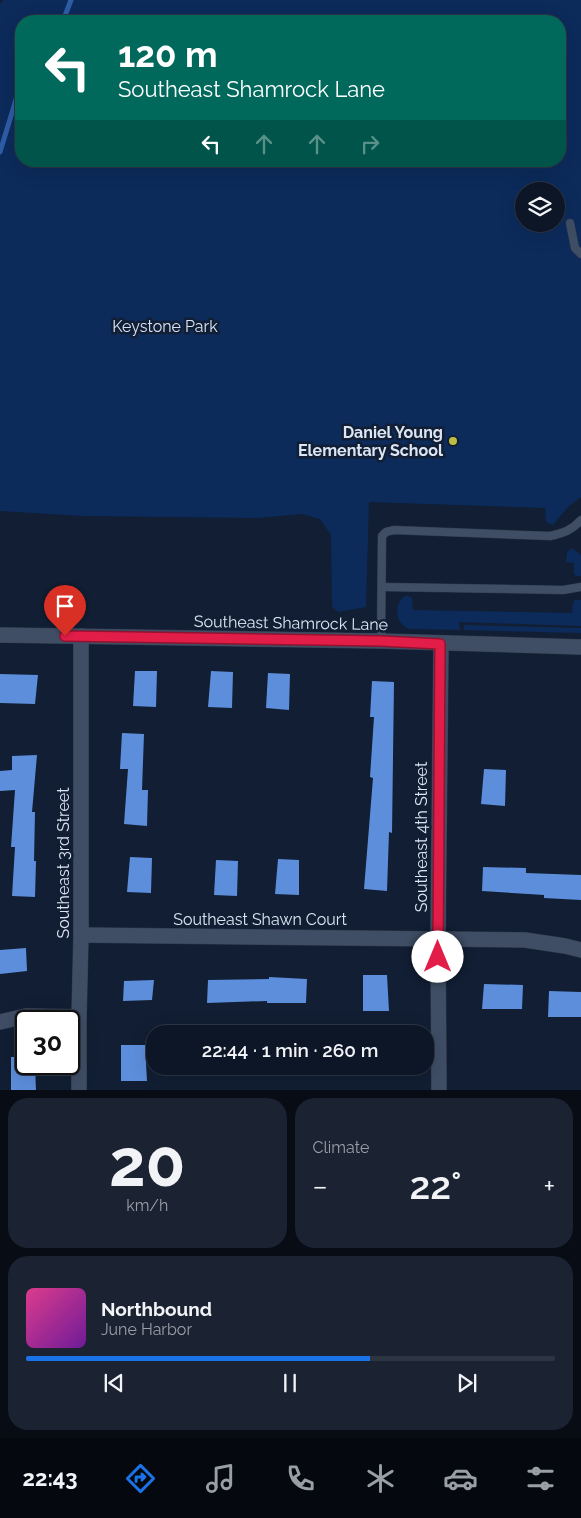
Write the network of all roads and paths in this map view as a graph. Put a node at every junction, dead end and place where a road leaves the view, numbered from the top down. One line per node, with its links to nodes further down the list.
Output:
1 (570, 224): 2 (lane)
2 (581, 254)
3 (581, 520): 4 (lane)
4 (382, 587): 5 (lane); 8 (lane)
5 (581, 587)
6 (0, 635): 7 (street, Southeast Shamrock Lane)
7 (81, 636): 8 (street, Southeast Shamrock Lane); 11 (street, Southeast 3rd Street)
8 (381, 641): 9 (street, Southeast Shamrock Lane)
9 (440, 644): 10 (street, Southeast Shamrock Lane); 12 (street, Southeast 4th Street)
10 (581, 647)
11 (81, 935): 12 (street, Southeast Shawn Court); 14 (street, Southeast 3rd Street)
12 (438, 938): 13 (street, Southeast Shawn Court); 19 (street, Southeast 4th Street)
13 (581, 950)
14 (79, 1010)
15 (15, 1019): 16 (street)
16 (0, 1022)
17 (79, 1075): 18 (street, Southeast 3rd Street)
18 (79, 1090)
19 (438, 1090)

